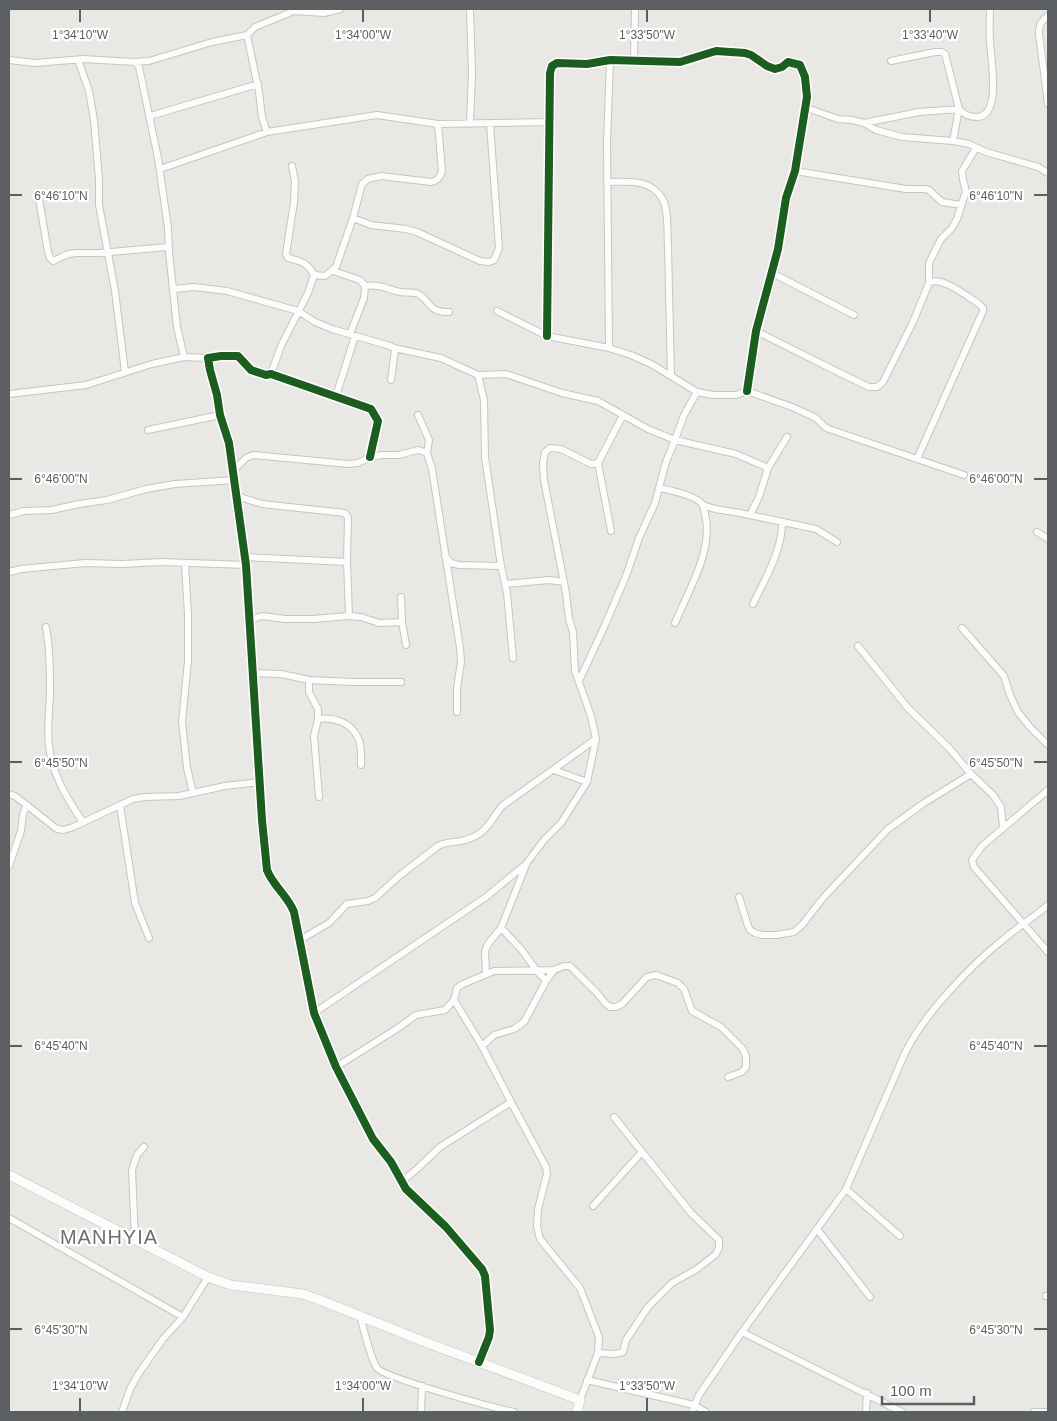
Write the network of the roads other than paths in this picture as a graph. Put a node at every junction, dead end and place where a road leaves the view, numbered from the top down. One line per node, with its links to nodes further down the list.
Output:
1 (340, 9): 6 (street)
2 (470, 9): 22 (street)
3 (635, 9): 10 (street)
4 (990, 9): 17 (street)
5 (1048, 16): 13 (street)
6 (247, 35): 12 (street); 14 (street)
7 (9, 60): 8 (street)
8 (78, 60): 12 (street); 36 (street)
9 (610, 60): 10 (street); 19 (street); 31 (street)
10 (634, 61): 16 (street)
11 (891, 61): 17 (street)
12 (135, 62): 18 (street)
13 (1046, 73): 15 (street)
14 (258, 84): 18 (street); 24 (street)
15 (1048, 104)
16 (804, 107): 20 (street); 29 (street)
17 (959, 109): 20 (street); 25 (street)
18 (150, 116): 28 (street)
19 (549, 122): 23 (street); 49 (street)
20 (864, 123): 25 (street)
21 (438, 124): 22 (street); 24 (street); 34 (street)
22 (470, 124): 23 (street)
23 (490, 124): 34 (street)
24 (267, 132): 28 (street)
25 (953, 141): 26 (street)
26 (976, 148): 30 (street); 33 (street)
27 (292, 166): 39 (street)
28 (160, 169): 35 (street)
29 (795, 170): 33 (street); 38 (street)
30 (1048, 172)
31 (607, 182): 51 (street); 57 (street)
32 (38, 193): 36 (street)
33 (961, 205): 40 (street)
34 (353, 218): 37 (street)
35 (168, 246): 36 (street); 42 (street)
36 (108, 252): 54 (street)
37 (333, 271): 39 (street); 41 (street)
38 (772, 273): 46 (street); 47 (street)
39 (314, 275): 44 (street)
40 (929, 283): 47 (street); 71 (street)
41 (365, 286): 45 (street); 48 (street)
42 (173, 289): 44 (street); 52 (street)
43 (497, 310): 49 (street)
44 (298, 311): 48 (street); 55 (street)
45 (448, 312)
46 (854, 315)
47 (756, 331): 60 (street)
48 (353, 335): 50 (street); 62 (street)
49 (547, 336): 51 (street)
50 (394, 348): 56 (street); 58 (street)
51 (609, 348): 57 (street)
52 (184, 357): 53 (street); 54 (street)
53 (208, 358): 55 (street); 63 (street)
54 (125, 372): 61 (street)
55 (271, 374): 62 (street)
56 (478, 375): 64 (street); 92 (street)
57 (671, 376): 59 (street)
58 (391, 380)
59 (697, 392): 60 (street); 68 (street)
60 (747, 392): 71 (street)
61 (9, 394)
62 (336, 396): 70 (street)
63 (220, 415): 66 (street); 74 (street)
64 (623, 415): 68 (street); 72 (street)
65 (418, 416): 69 (street)
66 (148, 430)
67 (787, 437): 73 (street)
68 (675, 440): 73 (street); 77 (street)
69 (427, 453): 70 (street); 87 (street)
70 (370, 457): 74 (street)
71 (917, 459): 75 (street)
72 (598, 462): 83 (street); 94 (street)
73 (768, 468): 81 (street)
74 (234, 471): 76 (street)
75 (964, 474)
76 (235, 480): 78 (street); 80 (street)
77 (659, 488): 79 (street); 109 (street)
78 (237, 496): 88 (street); 89 (street)
79 (703, 504): 81 (street); 101 (street)
80 (9, 515)
81 (750, 515): 82 (street)
82 (782, 522): 86 (street); 97 (street)
83 (611, 532)
84 (1037, 532): 85 (street)
85 (1048, 539)
86 (836, 542)
87 (444, 555): 92 (street); 111 (street)
88 (245, 557): 89 (street); 91 (street)
89 (347, 562): 98 (street)
90 (185, 563): 91 (street); 93 (street); 121 (street)
91 (246, 566): 99 (street)
92 (502, 566): 95 (street)
93 (9, 572)
94 (564, 582): 95 (street); 109 (street)
95 (506, 584): 106 (street)
96 (401, 597): 100 (street)
97 (753, 604)
98 (349, 616): 99 (street); 100 (street)
99 (250, 620): 107 (street)
100 (402, 622): 104 (street)
101 (675, 623)
102 (46, 627): 126 (street)
103 (962, 628): 114 (street)
104 (406, 645)
105 (858, 646): 117 (street)
106 (513, 658)
107 (254, 673): 108 (street); 118 (street)
108 (309, 680): 110 (street); 112 (street)
109 (579, 681): 113 (street)
110 (401, 682)
111 (457, 712)
112 (318, 719): 115 (street); 123 (street)
113 (596, 739): 116 (street); 119 (street)
114 (1048, 745)
115 (362, 765)
116 (554, 770): 119 (street); 135 (street)
117 (971, 774): 127 (street); 130 (street)
118 (260, 782): 121 (street); 135 (street)
119 (587, 782): 128 (street)
120 (1048, 790): 127 (street)
121 (193, 793): 125 (street)
122 (9, 794): 124 (street)
123 (319, 797)
124 (27, 805): 126 (street); 129 (street)
125 (120, 805): 126 (street); 134 (street)
126 (83, 822)
127 (1003, 827): 132 (street)
128 (526, 864): 133 (street); 142 (street)
129 (9, 866)
130 (739, 897)
131 (1048, 905): 132 (street)
132 (1024, 925): 136 (street); 152 (street)
133 (500, 928): 138 (street); 139 (street)
134 (149, 938)
135 (300, 940): 142 (street)
136 (1048, 952)
137 (554, 970): 138 (street); 140 (street); 145 (street)
138 (537, 971): 139 (street); 140 (street)
139 (486, 974): 141 (street)
140 (546, 981): 143 (street)
141 (454, 1000): 143 (street); 144 (street)
142 (314, 1013): 144 (street)
143 (482, 1046): 146 (street)
144 (336, 1067): 151 (street)
145 (728, 1077)
146 (511, 1102): 151 (street); 163 (street)
147 (614, 1117): 149 (street)
148 (144, 1147): 157 (street)
149 (642, 1152): 153 (street); 163 (street)
150 (9, 1175): 157 (street)
151 (402, 1182): 164 (street)
152 (846, 1189): 155 (street); 156 (street)
153 (593, 1206)
154 (9, 1218): 160 (street)
155 (817, 1229): 159 (street); 162 (street)
156 (900, 1236)
157 (135, 1239): 158 (street)
158 (208, 1277): 160 (street); 161 (street)
159 (870, 1297)
160 (183, 1316): 171 (street)
161 (360, 1316): 164 (street); 166 (street)
162 (742, 1332): 167 (street); 169 (street)
163 (598, 1353): 165 (street)
164 (479, 1362): 168 (street)
165 (587, 1380): 168 (street); 169 (street)
166 (422, 1386): 170 (street); 172 (street)
167 (867, 1393): 176 (street); 177 (street)
168 (580, 1400): 174 (street)
169 (693, 1409): 175 (street)
170 (498, 1410): 173 (street)
171 (122, 1412)
172 (421, 1412)
173 (514, 1412)
174 (577, 1412)
175 (706, 1412)
176 (866, 1412)
177 (902, 1412)
178 (1034, 1412): 179 (street)
179 (1048, 1412)

